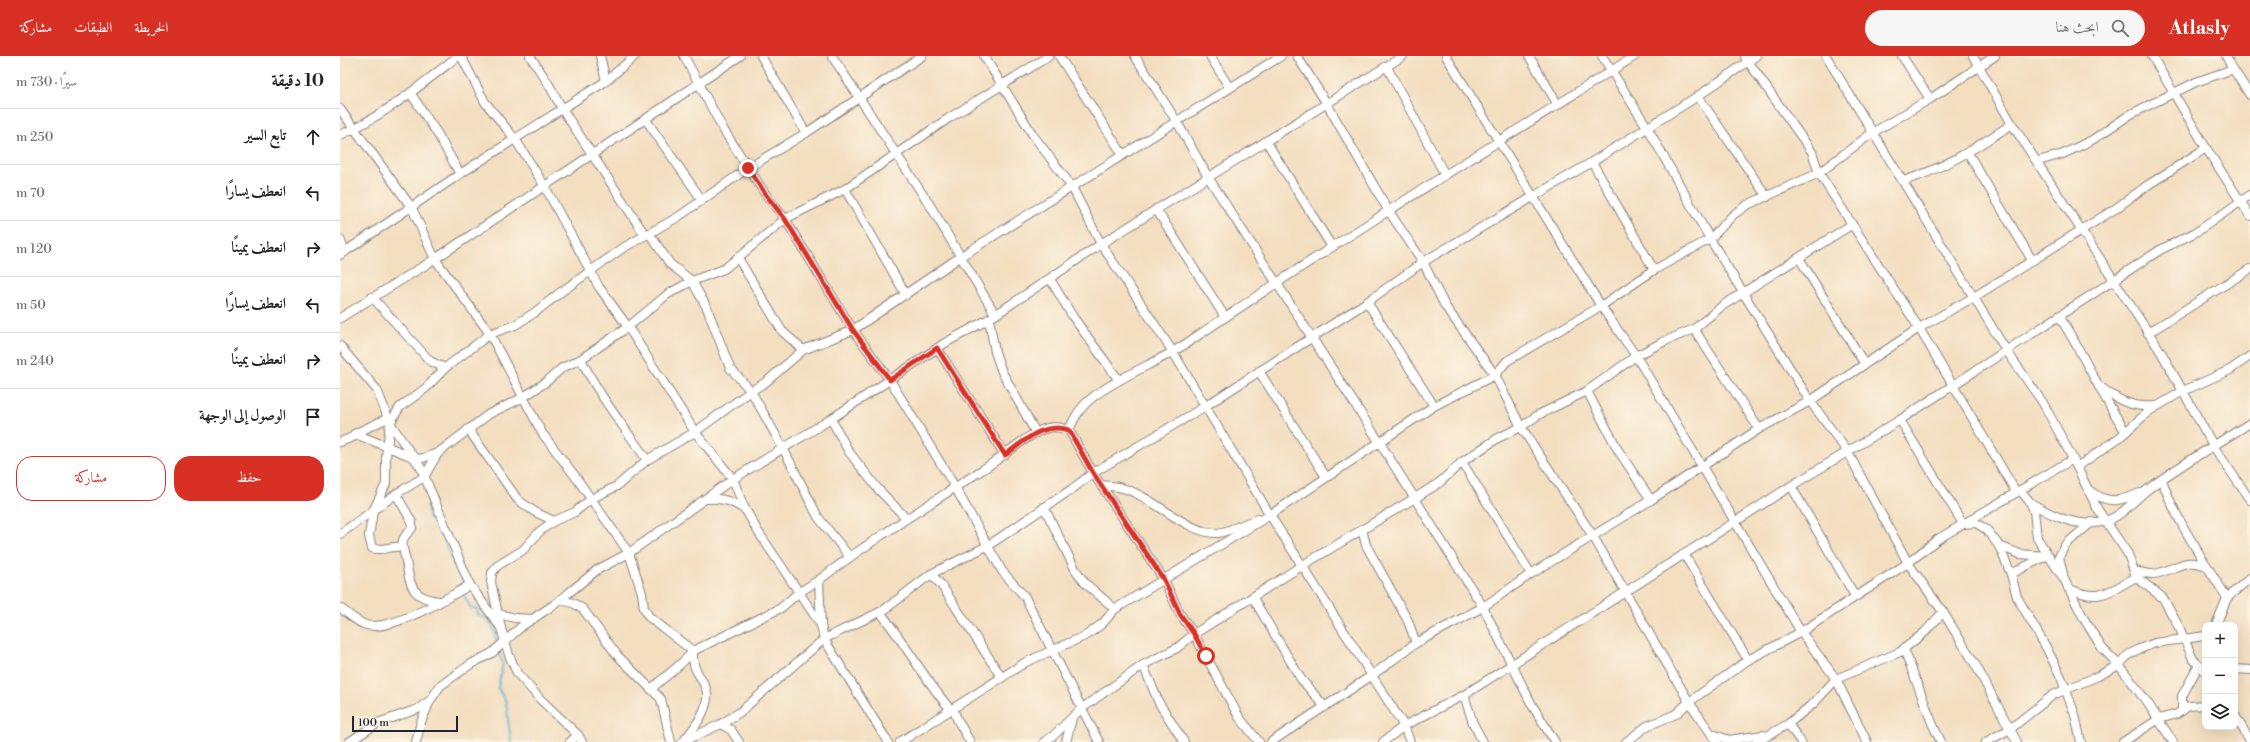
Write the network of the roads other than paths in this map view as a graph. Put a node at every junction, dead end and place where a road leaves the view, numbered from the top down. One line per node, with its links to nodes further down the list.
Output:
1 (460, 56): 38 (street); 56 (street)
2 (530, 56): 47 (street)
3 (600, 56): 34 (street)
4 (635, 56): 34 (street)
5 (684, 56): 35 (street)
6 (740, 56): 35 (street)
7 (761, 56): 53 (street)
8 (832, 56): 42 (street)
9 (984, 56): 36 (street)
10 (1049, 56): 36 (street)
11 (1059, 56): 63 (street)
12 (1135, 56): 49 (street)
13 (1210, 56): 37 (street)
14 (1281, 56): 37 (street)
15 (1297, 56): 44 (street)
16 (1403, 56): 30 (street)
17 (1446, 56): 58 (street)
18 (1529, 56): 45 (street)
19 (1602, 56): 33 (street)
20 (1635, 56): 33 (street)
21 (1756, 56): 29 (street)
22 (1826, 56): 54 (street)
23 (1902, 56): 43 (street)
24 (1973, 56): 31 (street)
25 (1995, 56): 31 (street)
26 (2152, 56): 39 (street)
27 (2226, 56): 32 (street)
28 (917, 57): 42 (street)
29 (1746, 58): 41 (street); 67 (street)
30 (1386, 67): 44 (street); 69 (street)
31 (1979, 67): 43 (street); 50 (street)
32 (2233, 69): 39 (street); 40 (street)
33 (1612, 70): 45 (street); 51 (street)
34 (606, 81): 47 (street)
35 (699, 83): 48 (street); 66 (street)
36 (1002, 85): 62 (street); 73 (street)
37 (1229, 87): 49 (street)
38 (411, 94): 52 (street); 68 (street)
39 (2174, 94): 59 (street); 64 (street)
40 (2250, 95)
41 (1698, 96): 51 (street); 77 (street)
42 (860, 98): 53 (street); 62 (street)
43 (1930, 99): 54 (street)
44 (1327, 104): 57 (street); 82 (street)
45 (1558, 105): 58 (street)
46 (340, 109): 52 (street)
47 (562, 110): 56 (street); 61 (street)
48 (646, 120): 61 (street); 78 (street)
49 (1178, 122): 63 (street); 70 (street)
50 (2012, 124): 60 (street); 64 (street)
51 (1647, 127): 65 (street); 89 (street)
52 (354, 129): 55 (street); 80 (street)
53 (806, 133): 66 (street)
54 (1872, 133): 67 (street); 71 (street)
55 (340, 135)
56 (515, 139): 68 (street); 72 (street)
57 (1266, 141): 70 (street); 91 (street)
58 (1500, 141): 69 (street); 76 (street)
59 (2206, 148): 79 (street); 86 (street)
60 (1968, 153): 71 (street); 97 (street)
61 (591, 154): 72 (street); 87 (street)
62 (896, 154): 74 (street); 93 (street)
63 (1123, 155): 73 (street)
64 (2038, 161): 86 (street)
65 (1592, 162): 76 (street); 99 (street)
66 (748, 168): 78 (street); 84 (street)
67 (1819, 173): 77 (street); 85 (street)
68 (460, 174): 80 (street)
69 (1445, 175): 82 (street)
70 (1208, 177): 81 (street); 105 (street)
71 (1903, 181): 109 (street)
72 (544, 185): 96 (street); 101 (street)
73 (1072, 187): 90 (street); 93 (street)
74 (845, 189): 84 (street); 107 (street)
75 (2250, 195): 79 (street)
76 (1534, 196): 98 (street); 111 (street)
77 (1767, 198): 89 (street)
78 (702, 200): 87 (street)
79 (2240, 201): 83 (street); 104 (street)
80 (412, 208): 92 (street); 96 (street)
81 (1156, 209): 90 (street); 114 (street)
82 (1388, 210): 91 (street); 98 (street)
83 (2250, 216)
84 (785, 219): 94 (street); 119 (street)
85 (1850, 225): 95 (street); 117 (street)
86 (2082, 229): 97 (street); 104 (street)
87 (647, 234): 101 (street); 103 (street)
88 (340, 239): 92 (street)
89 (1710, 239): 99 (street); 106 (street)
90 (1101, 244): 102 (street); 127 (street)
91 (1332, 247): 105 (street)
92 (343, 253)
93 (960, 257): 107 (street); 112 (street)
94 (738, 258): 103 (street); 125 (street)
95 (1799, 258): 106 (street); 131 (street)
96 (436, 259): 108 (street); 121 (street)
97 (2032, 260): 109 (street)
98 (1423, 262): 110 (street); 134 (street)
99 (1654, 270): 111 (street)
100 (2250, 270): 120 (street)
101 (592, 272): 116 (street); 121 (street)
102 (1050, 279): 112 (street); 135 (street)
103 (692, 281): 116 (street); 141 (street)
104 (2114, 281): 113 (street); 120 (street)
105 (1275, 283): 114 (street); 122 (street)
106 (1744, 292): 118 (street); 143 (street)
107 (906, 295): 119 (street)
108 (372, 297): 115 (street); 132 (street)
109 (1974, 297): 117 (street); 126 (street)
110 (1367, 302): 122 (street); 144 (street)
111 (1601, 306): 128 (street); 134 (street)
112 (992, 316): 124 (street); 157 (street)
113 (2059, 316): 126 (street); 137 (street)
114 (1225, 317): 127 (street)
115 (340, 318)
116 (628, 327): 130 (street); 155 (street)
117 (1919, 328): 131 (street); 138 (street)
118 (1694, 329): 128 (street); 153 (street)
119 (853, 330): 125 (street); 136 (street)
120 (2148, 332): 140 (street)
121 (490, 334): 132 (street); 142 (street)
122 (1311, 336): 133 (street); 160 (street)
123 (340, 346): 149 (street)
124 (937, 348): 136 (street); 166 (street)
125 (803, 350): 141 (street)
126 (2006, 350): 138 (street); 170 (street)
127 (1173, 352): 135 (street); 146 (street)
128 (1636, 356): 139 (street); 171 (street)
129 (2250, 356): 140 (street)
130 (581, 359): 142 (street); 168 (street)
131 (1864, 363): 143 (street)
132 (445, 368): 149 (street)
133 (1258, 371): 146 (street); 173 (street)
134 (1495, 376): 144 (street); 151 (street)
135 (1118, 379): 154 (street)
136 (890, 380): 147 (street); 179 (street)
137 (2097, 384): 145 (street); 156 (street)
138 (1954, 385): 148 (street); 182 (street)
139 (1587, 391): 151 (street); 188 (street)
140 (2183, 391): 145 (street); 162 (street)
141 (750, 392): 155 (street); 163 (street)
142 (522, 398): 152 (street); 186 (street)
143 (1810, 401): 153 (street); 164 (street)
144 (1434, 406): 160 (street)
145 (2157, 406): 156 (street)
146 (1204, 407): 172 (street); 193 (street)
147 (831, 419): 163 (street); 194 (street)
148 (1900, 420): 164 (street); 199 (street)
149 (389, 421): 158 (street); 161 (street); 167 (street)
150 (2250, 423): 162 (street)
151 (1521, 427): 169 (street); 202 (street)
152 (468, 429): 165 (street); 195 (street)
153 (1759, 429): 171 (street)
154 (1069, 430): 157 (street); 172 (street)
155 (696, 432): 168 (street); 175 (street)
156 (2126, 432): 170 (street)
157 (1036, 433): 166 (street)
158 (349, 437): 159 (street); 161 (street)
159 (340, 442)
160 (1380, 443): 173 (street); 185 (street)
161 (387, 446): 167 (street); 191 (street)
162 (2214, 447): 176 (street); 184 (street)
163 (783, 448): 175 (street); 208 (street)
164 (1847, 451): 178 (street); 210 (street)
165 (438, 453): 167 (street); 174 (street)
166 (1005, 455): 179 (street)
167 (413, 457): 174 (street)
168 (647, 460): 186 (street)
169 (1462, 462): 185 (street); 214 (street)
170 (2075, 463): 180 (street); 182 (street)
171 (1703, 465): 188 (street); 197 (street)
172 (1093, 473): 177 (street); 190 (street)
173 (1326, 476): 193 (street)
174 (424, 477): 183 (street); 221 (street)
175 (733, 479): 187 (street); 192 (street)
176 (2162, 480): 181 (street); 212 (street)
177 (1101, 485): 193 (street); 220 (street)
178 (1791, 486): 197 (street); 225 (street)
179 (955, 487): 194 (street); 203 (street)
180 (2087, 489): 181 (street); 196 (street)
181 (2148, 490): 196 (street)
182 (2018, 491): 189 (street); 199 (street)
183 (396, 494): 191 (street); 205 (street)
184 (2249, 497)
185 (1415, 498): 200 (street); 230 (street)
186 (591, 499): 195 (street); 206 (street)
187 (706, 499): 192 (street); 206 (street)
188 (1651, 500): 202 (street)
189 (2031, 503): 198 (street); 209 (street)
190 (1044, 507): 203 (street); 232 (street)
191 (373, 511): 201 (street); 205 (street)
192 (747, 512): 224 (street)
193 (1270, 515): 211 (street); 220 (street)
194 (906, 518): 208 (street)
195 (554, 521): 236 (street)
196 (2106, 521): 198 (street); 216 (street)
197 (1736, 522): 207 (street); 241 (street)
198 (2092, 522): 218 (street)
199 (1963, 524): 204 (street); 210 (street)
200 (1362, 529): 211 (street); 247 (street)
201 (340, 534)
202 (1593, 536): 214 (street); 223 (street)
203 (989, 545): 213 (street); 249 (street)
204 (1998, 546): 209 (street); 215 (street)
205 (402, 547): 229 (street)
206 (629, 553): 228 (street); 250 (street)
207 (1684, 554): 223 (street); 251 (street)
208 (849, 556): 219 (street)
209 (2047, 556): 215 (street); 218 (street)
210 (1908, 563): 225 (street); 235 (street)
211 (1303, 565): 226 (street); 260 (street)
212 (2207, 567): 216 (street); 227 (street)
213 (931, 574): 234 (street); 261 (street)
214 (1531, 574): 230 (street)
215 (2011, 574): 264 (street)
216 (2135, 574): 222 (street); 245 (street)
217 (2250, 578): 227 (street)
218 (2064, 579): 222 (street)
219 (819, 580): 224 (street); 239 (street)
220 (1164, 580): 232 (street); 242 (street)
221 (470, 585): 229 (street); 233 (street)
222 (2068, 588): 255 (street)
223 (1624, 592): 253 (street); 267 (street)
224 (798, 593): 239 (street); 250 (street)
225 (1855, 596): 241 (street)
226 (1253, 598): 242 (street); 269 (street)
227 (2227, 598): 238 (street)
228 (560, 600): 237 (street); 263 (street)
229 (439, 601): 231 (street)
230 (1484, 607): 247 (street); 253 (street)
231 (340, 608)
232 (1115, 609): 249 (street)
233 (489, 612): 236 (street); 240 (street)
234 (880, 612): 244 (street); 270 (street)
235 (1943, 612): 248 (street); 279 (street)
236 (499, 614): 237 (street); 240 (street)
237 (533, 618): 246 (street)
238 (2217, 622)
239 (821, 625): 244 (street)
240 (501, 628): 246 (street)
241 (1802, 632): 251 (street); 262 (street)
242 (1194, 634): 254 (street); 299 (street)
243 (2202, 636): 245 (street)
244 (824, 639): 276 (street); 292 (street)
245 (2183, 639): 255 (street); 256 (street)
246 (505, 642): 266 (street); 283 (street)
247 (1416, 643): 260 (street)
248 (1904, 649): 262 (street); 310 (street)
249 (1053, 650): 261 (street); 271 (street)
250 (693, 651): 263 (street); 284 (street)
251 (1748, 660): 267 (street)
252 (2250, 662): 257 (street)
253 (1512, 663): 265 (street); 304 (street)
254 (1143, 665): 271 (street); 298 (street)
255 (2119, 665): 264 (street); 274 (street)
256 (2202, 668): 272 (street)
257 (2238, 668)
258 (2238, 669): 259 (street)
259 (2250, 670)
260 (1371, 676): 269 (street); 278 (street)
261 (1002, 678): 270 (street)
262 (1836, 679): 277 (street); 309 (street)
263 (651, 689): 290 (street)
264 (2066, 690): 279 (street); 313 (street)
265 (1464, 695): 278 (street); 303 (street)
266 (430, 701): 281 (street); 286 (street)
267 (1689, 702): 282 (street); 305 (street)
268 (2202, 705): 272 (street)
269 (1325, 707): 300 (street)
270 (952, 709): 293 (street); 294 (street)
271 (1081, 709): 273 (street); 297 (street)
272 (2182, 711): 274 (street)
273 (1072, 717): 295 (street); 296 (street)
274 (2159, 719): 314 (street); 315 (street)
275 (2238, 720): 285 (street)
276 (721, 724): 284 (street); 291 (street)
277 (1788, 724): 280 (street); 308 (street)
278 (1404, 726): 301 (street); 302 (street)
279 (2010, 729): 311 (street); 312 (street)
280 (1774, 732): 282 (street); 307 (street)
281 (419, 733): 287 (street); 288 (street)
282 (1712, 734): 306 (street)
283 (580, 738): 289 (street)
284 (683, 741)
285 (2250, 741)
286 (349, 742)
287 (416, 742)
288 (423, 742)
289 (570, 742)
290 (671, 742)
291 (739, 742)
292 (888, 742)
293 (900, 742)
294 (970, 742)
295 (1044, 742)
296 (1066, 742)
297 (1099, 742)
298 (1184, 742)
299 (1259, 742)
300 (1271, 742)
301 (1383, 742)
302 (1410, 742)
303 (1483, 742)
304 (1555, 742)
305 (1626, 742)
306 (1717, 742)
307 (1757, 742)
308 (1801, 742)
309 (1868, 742)
310 (1941, 742)
311 (1986, 742)
312 (2017, 742)
313 (2081, 742)
314 (2123, 742)
315 (2172, 742)

